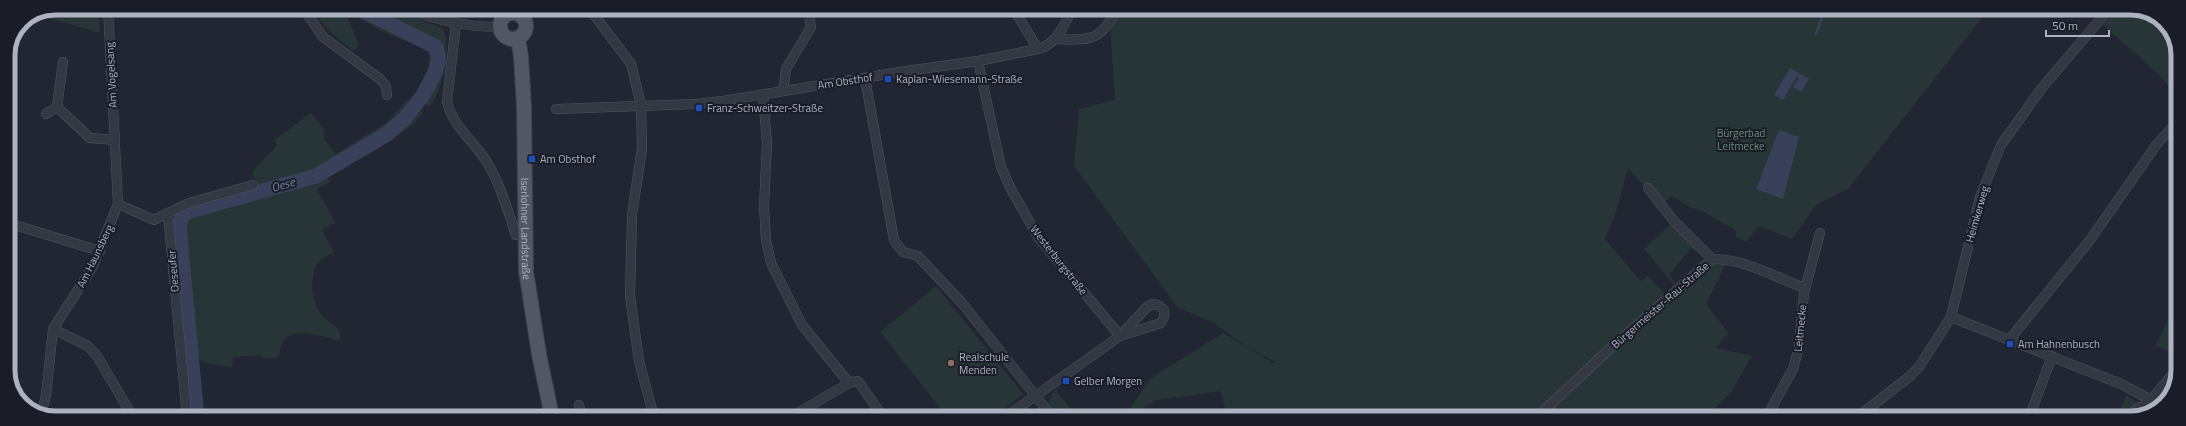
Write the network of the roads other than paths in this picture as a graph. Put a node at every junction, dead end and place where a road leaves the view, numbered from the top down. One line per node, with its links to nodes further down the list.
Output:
1 (109, 15): 28 (street, Am Vogelsang)
2 (308, 15): 21 (street)
3 (425, 15): 12 (street)
4 (506, 15): 13 (main road)
5 (521, 15): 14 (main road)
6 (594, 15): 23 (street)
7 (809, 15): 20 (street)
8 (1017, 15): 16 (street)
9 (1069, 15): 15 (street)
10 (1114, 15): 15 (street)
11 (2104, 15): 39 (street, Heimkerweg)
12 (456, 23): 13 (street); 35 (street)
13 (500, 26): 14 (main road)
14 (518, 38): 35 (main road, Iserlohner Landstraße)
15 (1056, 39): 16 (street, Am Obsthof)
16 (1038, 49): 17 (street, Am Obsthof)
17 (978, 61): 19 (street, Am Obsthof); 41 (street, Westerburgstraße)
18 (63, 62): 24 (street)
19 (865, 78): 20 (street, Am Obsthof); 46 (street)
20 (783, 91): 22 (street, Am Obsthof)
21 (387, 96)
22 (763, 96): 23 (street, Am Obsthof); 45 (street)
23 (642, 105): 25 (street, Am Obsthof); 56 (street)
24 (57, 107): 26 (street); 28 (street)
25 (556, 109)
26 (46, 114)
27 (2171, 129): 42 (street)
28 (115, 140): 31 (street, Am Vogelsang)
29 (253, 185): 32 (street)
30 (1648, 188): 37 (street)
31 (118, 204): 32 (street); 36 (street, Am Haunsberg)
32 (168, 214): 53 (street, Oeseufer)
33 (15, 225): 36 (street)
34 (1820, 233): 38 (street, Leitmecke)
35 (526, 235): 54 (main road, Iserlohner Landstraße)
36 (100, 251): 40 (street, Am Haunsberg)
37 (1712, 259): 38 (street, Bürgermeister-Rau-Straße); 61 (street, Bürgermeister-Rau-Straße)
38 (1805, 288): 62 (street, Leitmecke)
39 (1951, 317): 42 (street); 63 (street, Heimkerweg)
40 (53, 329): 50 (street); 52 (street)
41 (1120, 336): 41 (street); 46 (street)
42 (2010, 339): 43 (street)
43 (2052, 356): 47 (street); 64 (street)
44 (2170, 377): 47 (street)
45 (849, 383): 57 (street); 58 (street)
46 (1036, 395): 59 (street); 60 (street)
47 (2151, 400): 48 (street); 51 (street)
48 (2154, 404)
49 (579, 405): 55 (street)
50 (42, 409)
51 (2135, 410)
52 (129, 411)
53 (186, 411)
54 (551, 411)
55 (580, 411)
56 (652, 411)
57 (801, 411)
58 (878, 411)
59 (1014, 411)
60 (1048, 411)
61 (1543, 411)
62 (1770, 411)
63 (1865, 411)
64 (2032, 411)

